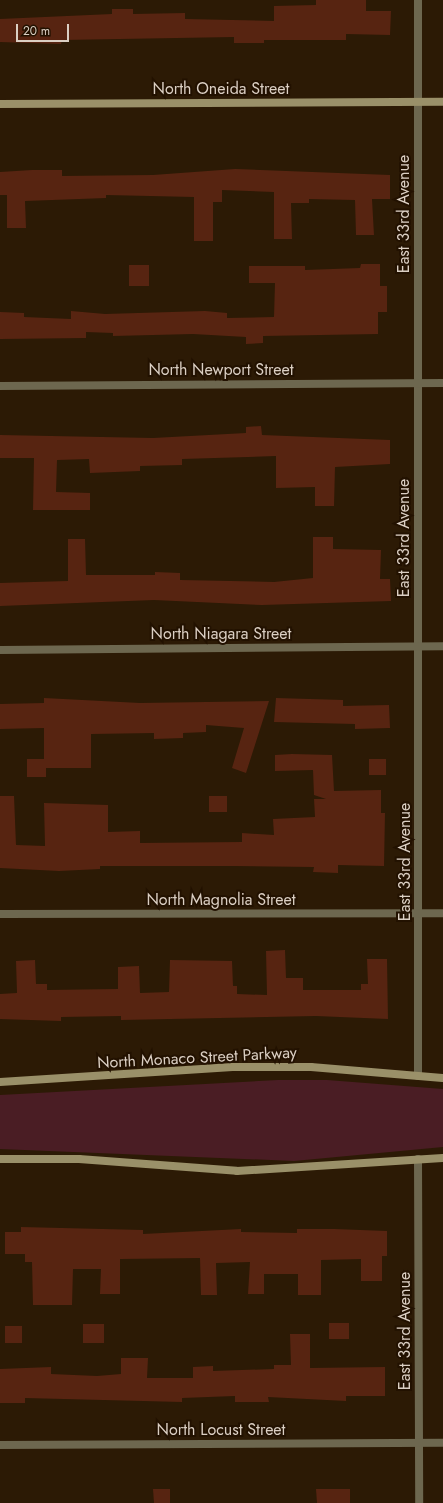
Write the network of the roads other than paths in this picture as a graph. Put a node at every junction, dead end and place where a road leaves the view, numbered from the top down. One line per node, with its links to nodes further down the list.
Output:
1 (418, 0): 2 (street, East 33rd Avenue)
2 (418, 102): 3 (street, North Oneida Street); 4 (street, North Oneida Street); 5 (street, East 33rd Avenue)
3 (443, 102)
4 (0, 104)
5 (418, 383): 6 (street, North Newport Street); 7 (street, North Newport Street); 9 (street, East 33rd Avenue)
6 (443, 383)
7 (0, 386)
8 (443, 646): 9 (street, North Niagara Street)
9 (418, 647): 10 (street, North Niagara Street); 13 (street, East 33rd Avenue)
10 (0, 650)
11 (443, 913): 13 (street, North Magnolia Street)
12 (0, 914): 13 (street, North Magnolia Street)
13 (419, 914): 14 (street, East 33rd Avenue)
14 (418, 1076): 15 (street, North Monaco Street Parkway); 16 (street, North Monaco Street Parkway)
15 (443, 1078)
16 (0, 1082)
17 (443, 1158): 19 (street)
18 (0, 1159): 19 (street)
19 (418, 1159): 20 (street, East 33rd Avenue)
20 (419, 1443): 21 (street, North Locust Street); 22 (street, North Locust Street); 23 (street, East 33rd Avenue)
21 (443, 1443)
22 (0, 1445)
23 (419, 1503)

